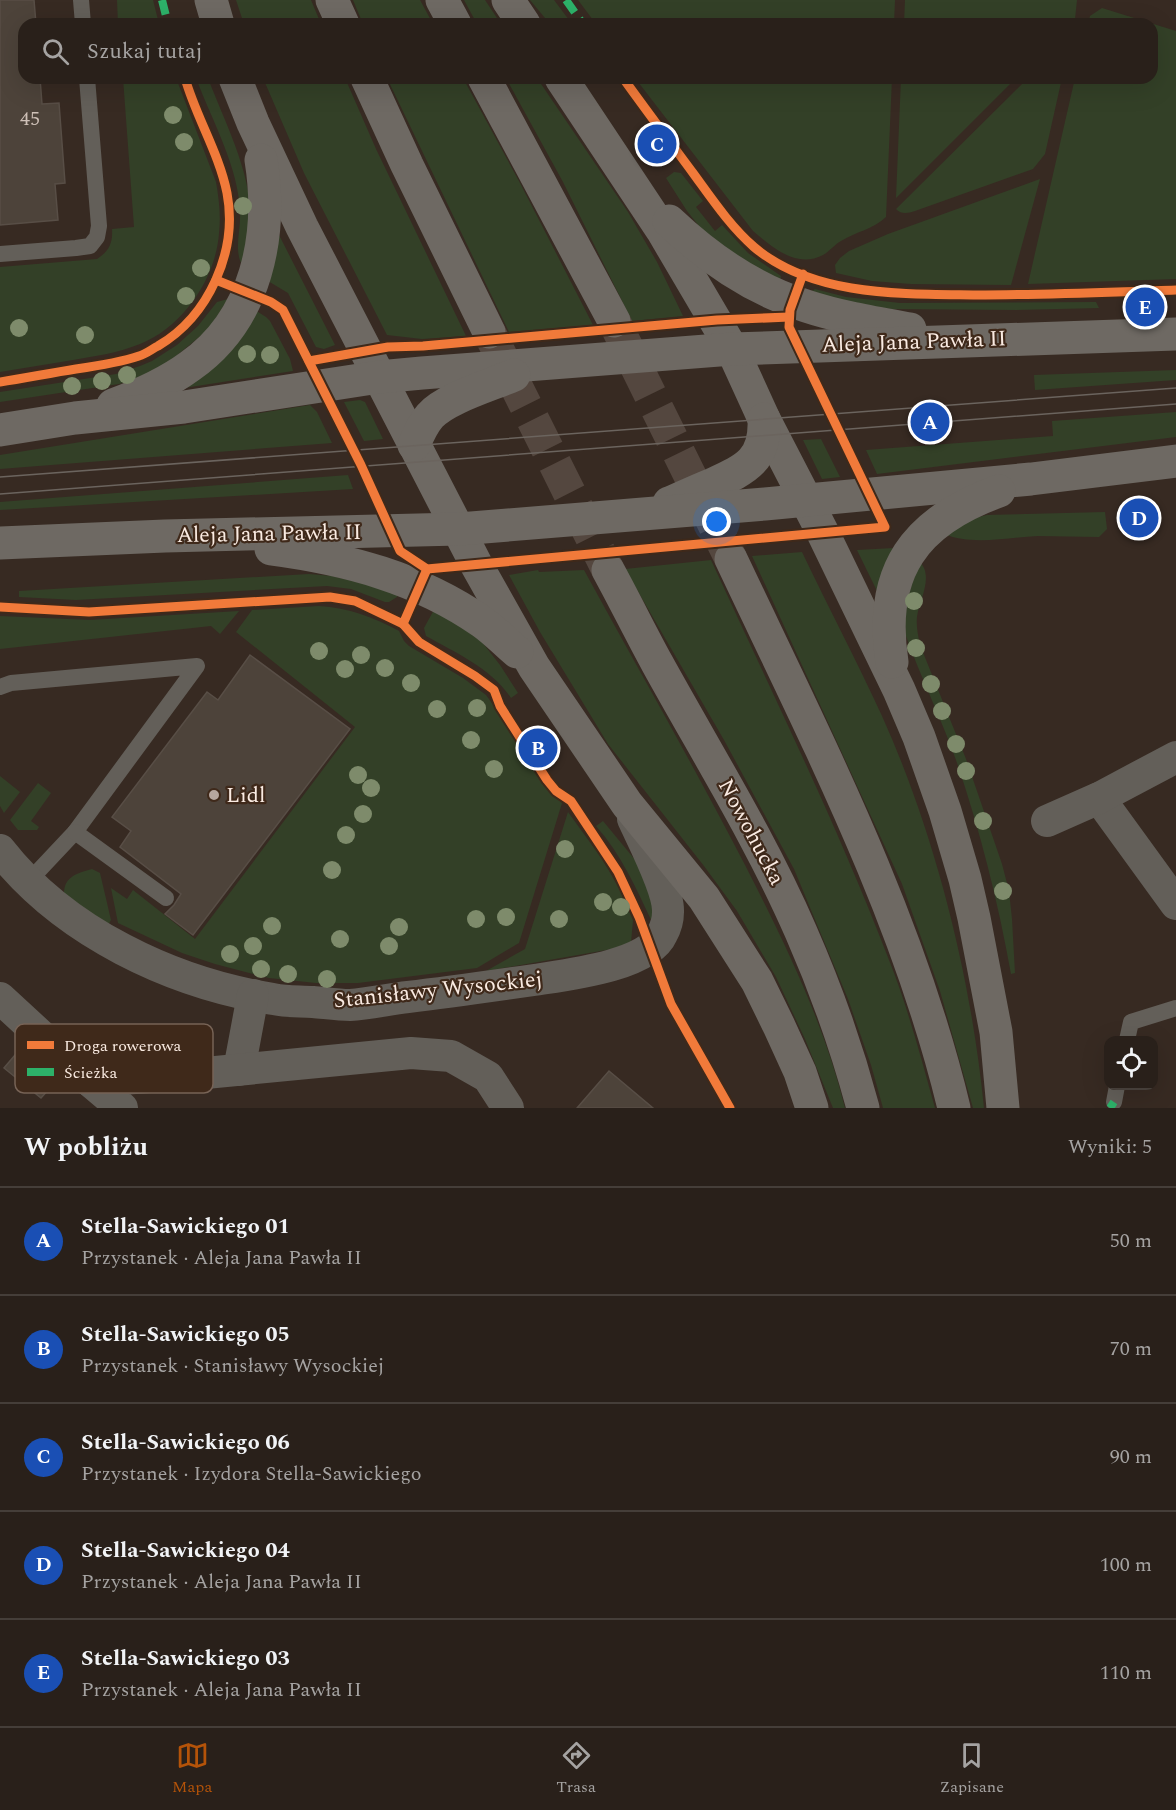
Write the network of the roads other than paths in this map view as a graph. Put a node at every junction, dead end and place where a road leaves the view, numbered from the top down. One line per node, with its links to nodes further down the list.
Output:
1 (81, 0): 6 (lane)
2 (211, 0): 7 (main road)
3 (332, 0): 8 (main road)
4 (442, 0): 9 (main road)
5 (508, 0): 10 (main road)
6 (82, 18)
7 (216, 18)
8 (340, 18)
9 (452, 18)
10 (520, 18)
11 (87, 84): 18 (lane)
12 (237, 84): 16 (main road)
13 (370, 84): 20 (main road)
14 (487, 84): 19 (main road)
15 (565, 84): 17 (main road)
16 (253, 123): 25 (main road); 26 (main road)
17 (628, 178): 22 (main road); 23 (main road)
18 (0, 254)
19 (614, 321)
20 (489, 332)
21 (1176, 334): 22 (main road, Aleja Jana Pawła II)
22 (983, 340): 23 (main road, Aleja Jana Pawła II)
23 (732, 348): 24 (main road, Aleja Jana Pawła II); 27 (main road)
24 (544, 363): 25 (main road, Aleja Jana Pawła II); 29 (main road, Aleja Jana Pawła II)
25 (379, 377): 26 (main road, Aleja Jana Pawła II); 29 (main road)
26 (75, 418): 28 (main road, Aleja Jana Pawła II)
27 (764, 419): 32 (main road); 33 (main road, Aleja Jana Pawła II)
28 (0, 430)
29 (414, 445): 34 (main road)
30 (1176, 461): 31 (main road, Aleja Jana Pawła II)
31 (1031, 479): 32 (main road, Aleja Jana Pawła II); 41 (main road)
32 (805, 501): 33 (main road, Aleja Jana Pawła II); 41 (main road)
33 (646, 513): 34 (main road, Aleja Jana Pawła II)
34 (459, 529): 35 (main road, Aleja Jana Pawła II); 39 (main road)
35 (165, 536): 36 (main road, Aleja Jana Pawła II); 39 (main road)
36 (0, 543)
37 (731, 559): 63 (main road)
38 (608, 570): 62 (main road, Nowohucka)
39 (534, 667): 44 (main road)
40 (0, 687): 46 (lane)
41 (899, 690): 64 (main road)
42 (1176, 757): 43 (street)
43 (1099, 798): 45 (street); 50 (street)
44 (627, 804): 51 (street, Stanisławy Wysockiej); 61 (main road)
45 (1047, 821)
46 (75, 832): 48 (lane); 49 (lane)
47 (0, 850): 48 (street, Stanisławy Wysockiej)
48 (28, 882): 51 (street, Stanisławy Wysockiej)
49 (166, 898)
50 (1176, 904)
51 (253, 996): 56 (street)
52 (0, 998): 54 (street)
53 (1176, 1008): 55 (lane)
54 (28, 1024)
55 (1128, 1036)
56 (238, 1070): 57 (street); 60 (street)
57 (213, 1072)
58 (104, 1093): 59 (street)
59 (122, 1108)
60 (508, 1108)
61 (812, 1108)
62 (863, 1108)
63 (954, 1108)
64 (1003, 1108)

